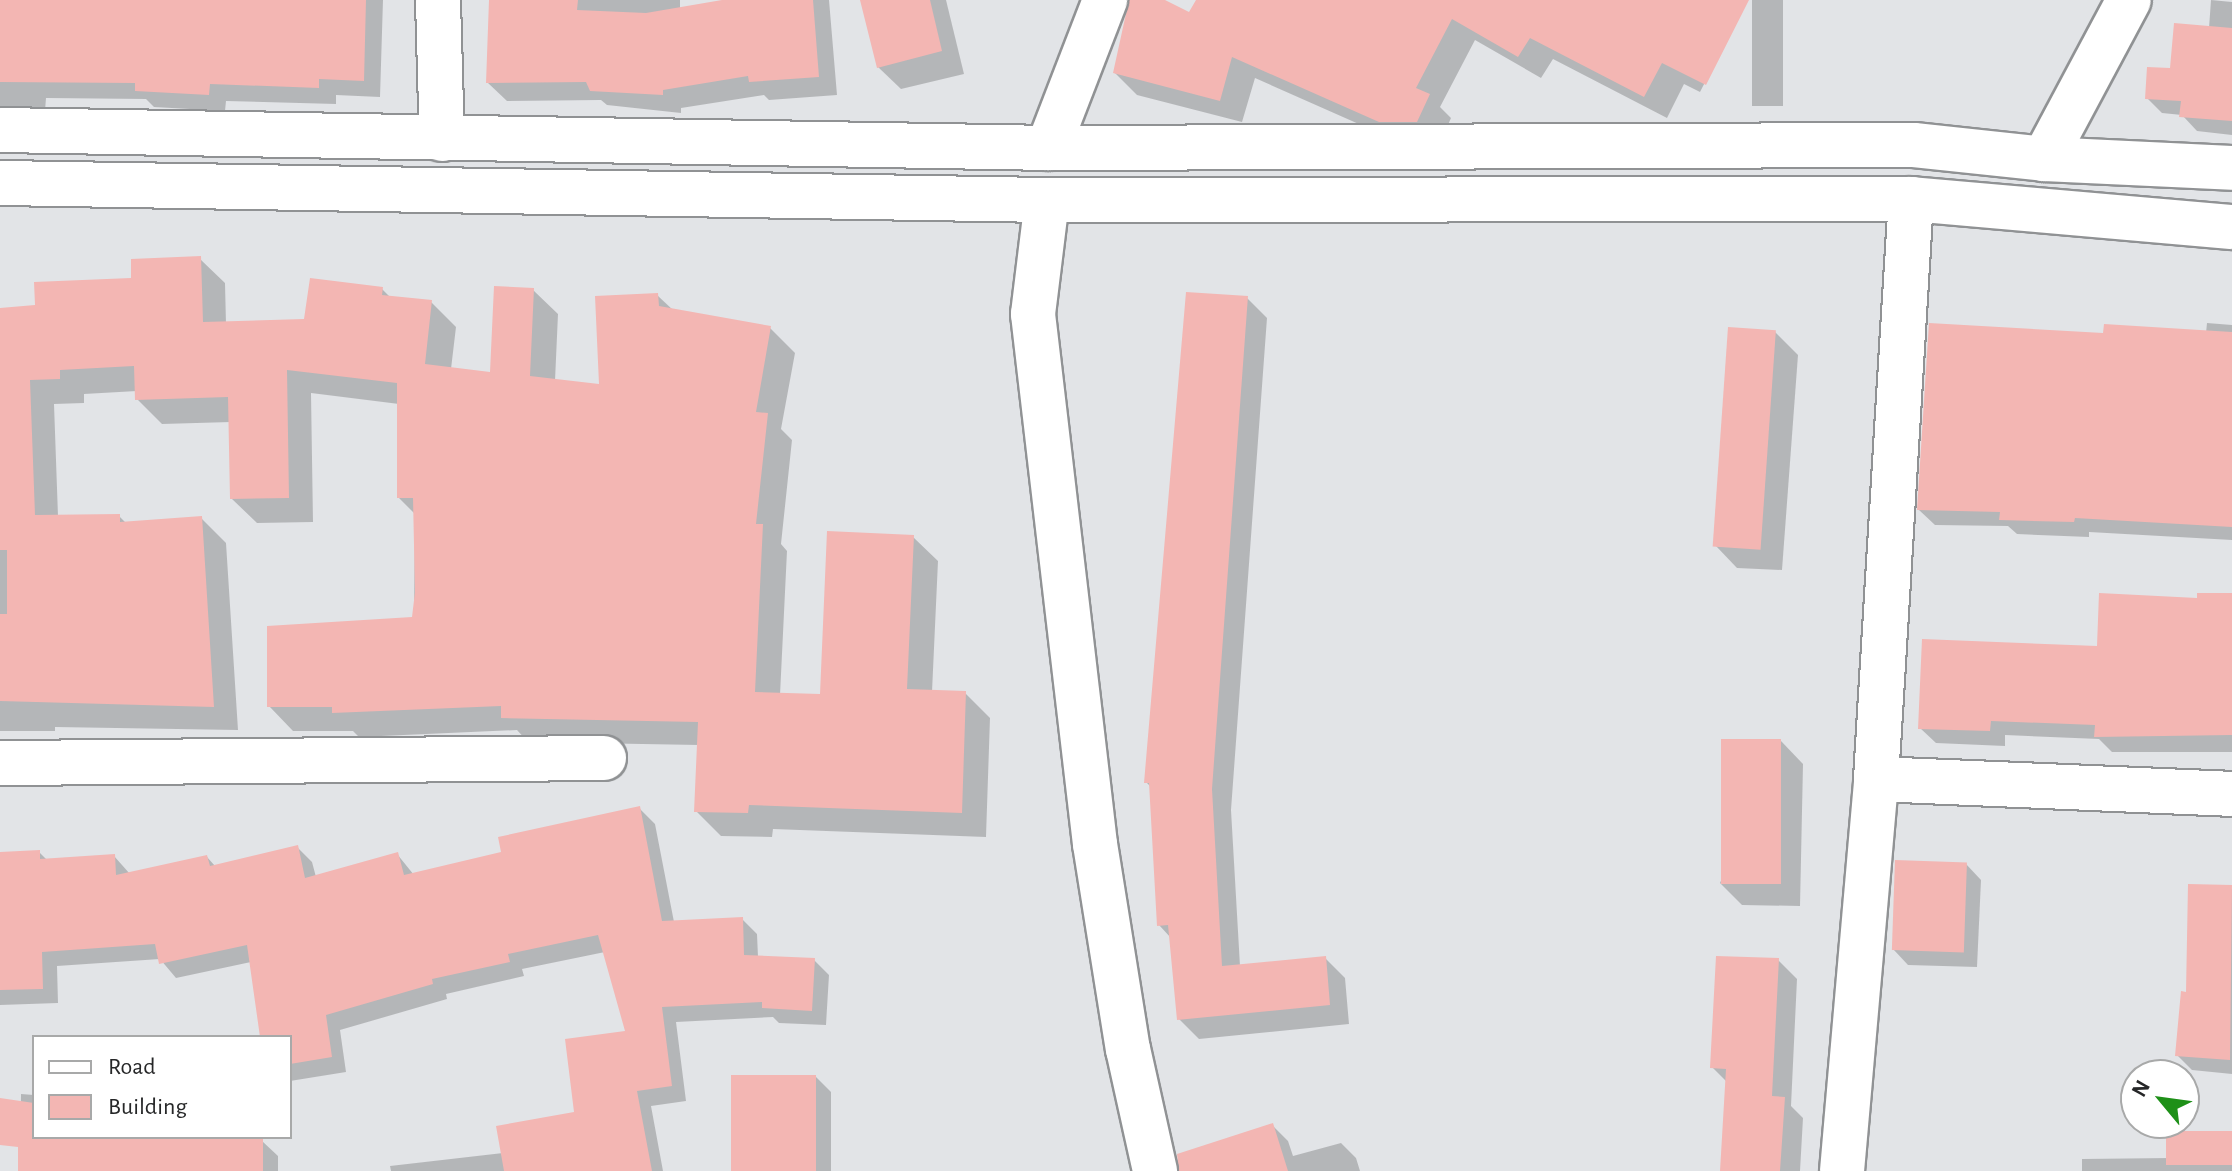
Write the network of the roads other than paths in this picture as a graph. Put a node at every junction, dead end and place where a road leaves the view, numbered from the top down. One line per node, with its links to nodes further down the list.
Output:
1 (438, 0): 5 (main road)
2 (1105, 0): 6 (main road)
3 (2129, 0): 7 (main road)
4 (0, 130): 5 (main road)
5 (442, 139): 6 (main road)
6 (1048, 148): 7 (main road)
7 (2044, 159): 8 (main road)
8 (2232, 168)
9 (0, 183): 11 (main road)
10 (1911, 199): 11 (main road); 12 (main road); 15 (main road)
11 (1047, 200): 17 (main road)
12 (2232, 227)
13 (604, 758): 14 (main road)
14 (0, 763)
15 (1876, 779): 16 (main road); 18 (main road)
16 (2232, 794)
17 (1155, 1171)
18 (1842, 1171)

